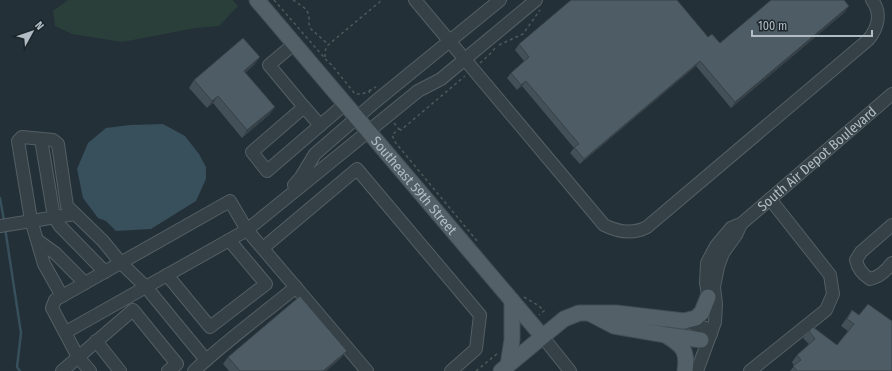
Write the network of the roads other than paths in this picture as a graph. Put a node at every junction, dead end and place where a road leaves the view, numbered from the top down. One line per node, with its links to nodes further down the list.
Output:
1 (257, 0): 7 (main road, Southeast 59th Street)
2 (415, 0): 6 (street)
3 (500, 0): 6 (street)
4 (872, 0): 8 (street)
5 (539, 4): 8 (street)
6 (450, 42): 8 (street); 12 (street)
7 (294, 44): 10 (main road, Southeast 59th Street); 11 (street)
8 (465, 59): 14 (street)
9 (892, 94): 16 (street, South Air Depot Boulevard)
10 (345, 104): 12 (main road, Southeast 59th Street); 13 (street)
11 (304, 107): 13 (street); 13 (street)
12 (357, 118): 14 (main road, Southeast 59th Street); 17 (street)
13 (320, 125)
14 (369, 132): 17 (street); 38 (main road, Southeast 59th Street)
15 (41, 139): 18 (street); 19 (street); 20 (street)
16 (770, 199): 21 (street, South Air Depot Boulevard); 59 (street)
17 (280, 202): 24 (street)
18 (75, 214): 19 (street); 28 (street)
19 (54, 217): 20 (street); 30 (street)
20 (31, 220): 23 (street); 25 (street)
21 (741, 224): 32 (street, South Air Depot Boulevard); 37 (street, South Air Depot Boulevard)
22 (892, 225): 29 (street)
23 (0, 226)
24 (247, 230): 26 (street); 27 (street); 28 (street)
25 (37, 240): 33 (street); 36 (street)
26 (229, 240): 31 (street); 31 (street)
27 (263, 248): 35 (street); 55 (street)
28 (121, 263): 30 (street); 34 (street)
29 (892, 263)
30 (104, 272): 33 (street)
31 (167, 275): 34 (street)
32 (716, 280): 42 (street, South Air Depot Boulevard); 58 (street, South Air Depot Boulevard)
33 (85, 283): 36 (street)
34 (146, 287): 41 (street); 47 (street)
35 (296, 287): 47 (street); 49 (street)
36 (62, 296): 41 (street)
37 (708, 297): 40 (main road); 42 (street, South Air Depot Boulevard)
38 (512, 301): 44 (main road, Southeast 59th Street); 48 (main road)
39 (588, 313): 40 (main road); 43 (main road); 44 (main road)
40 (684, 322): 42 (street)
41 (66, 332): 46 (street)
42 (706, 334): 43 (main road); 57 (street); 58 (street)
43 (666, 335): 57 (main road)
44 (542, 336): 48 (main road); 56 (street, Southeast 59th Street)
45 (96, 341): 46 (street); 52 (street); 53 (street)
46 (78, 357): 50 (street); 51 (street)
47 (206, 360): 54 (street)
48 (504, 368)
49 (365, 370)
50 (62, 371)
51 (90, 371)
52 (120, 371)
53 (168, 371)
54 (194, 371)
55 (451, 371)
56 (570, 371)
57 (686, 371)
58 (699, 371)
59 (750, 371)

